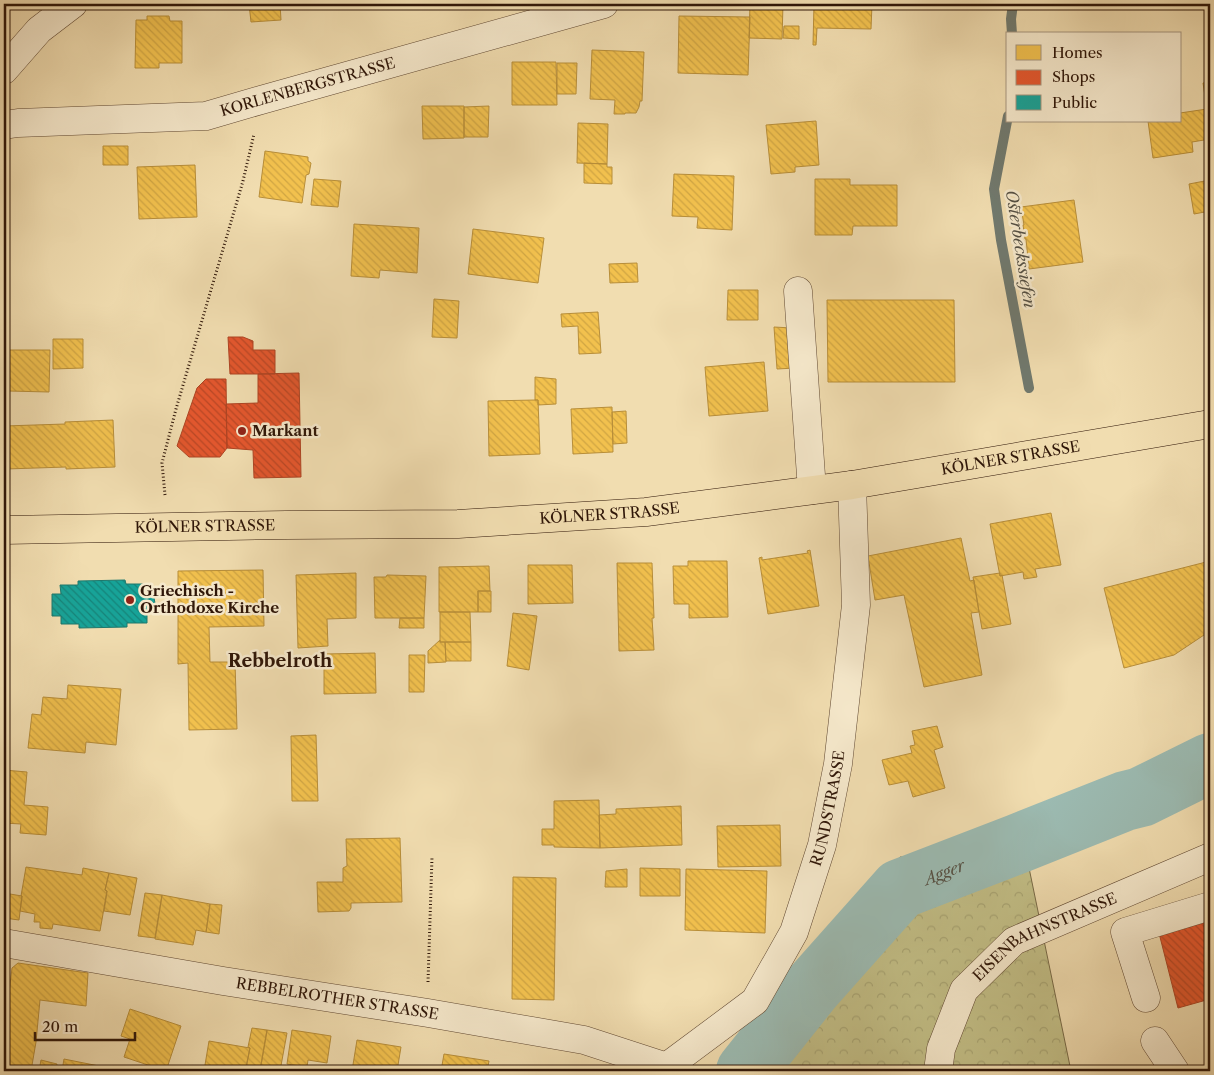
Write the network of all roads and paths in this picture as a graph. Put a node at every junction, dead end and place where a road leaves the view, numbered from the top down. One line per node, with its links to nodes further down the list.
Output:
1 (73, 4): 3 (street)
2 (604, 4): 4 (street, KORLENBERGSTRASSE)
3 (4, 70)
4 (261, 100): 5 (street, KORLENBERGSTRASSE); 10 (path)
5 (4, 125)
6 (798, 291): 9 (street)
7 (1210, 424): 8 (main road, KÖLNER STRASSE)
8 (852, 485): 9 (main road, KÖLNER STRASSE); 19 (street, RUNDSTRASSE)
9 (812, 490): 10 (main road, KÖLNER STRASSE)
10 (168, 528): 11 (main road, KÖLNER STRASSE)
11 (4, 530)
12 (432, 857): 17 (path)
13 (1210, 858): 20 (street, EISENBAHNSTRASSE)
14 (1210, 906): 16 (street)
15 (4, 943): 17 (street, REBBELROTHER STRASSE)
16 (1146, 998)
17 (428, 1013): 19 (street, REBBELROTHER STRASSE)
18 (1155, 1041): 21 (street)
19 (664, 1069)
20 (938, 1071)
21 (1175, 1071)

